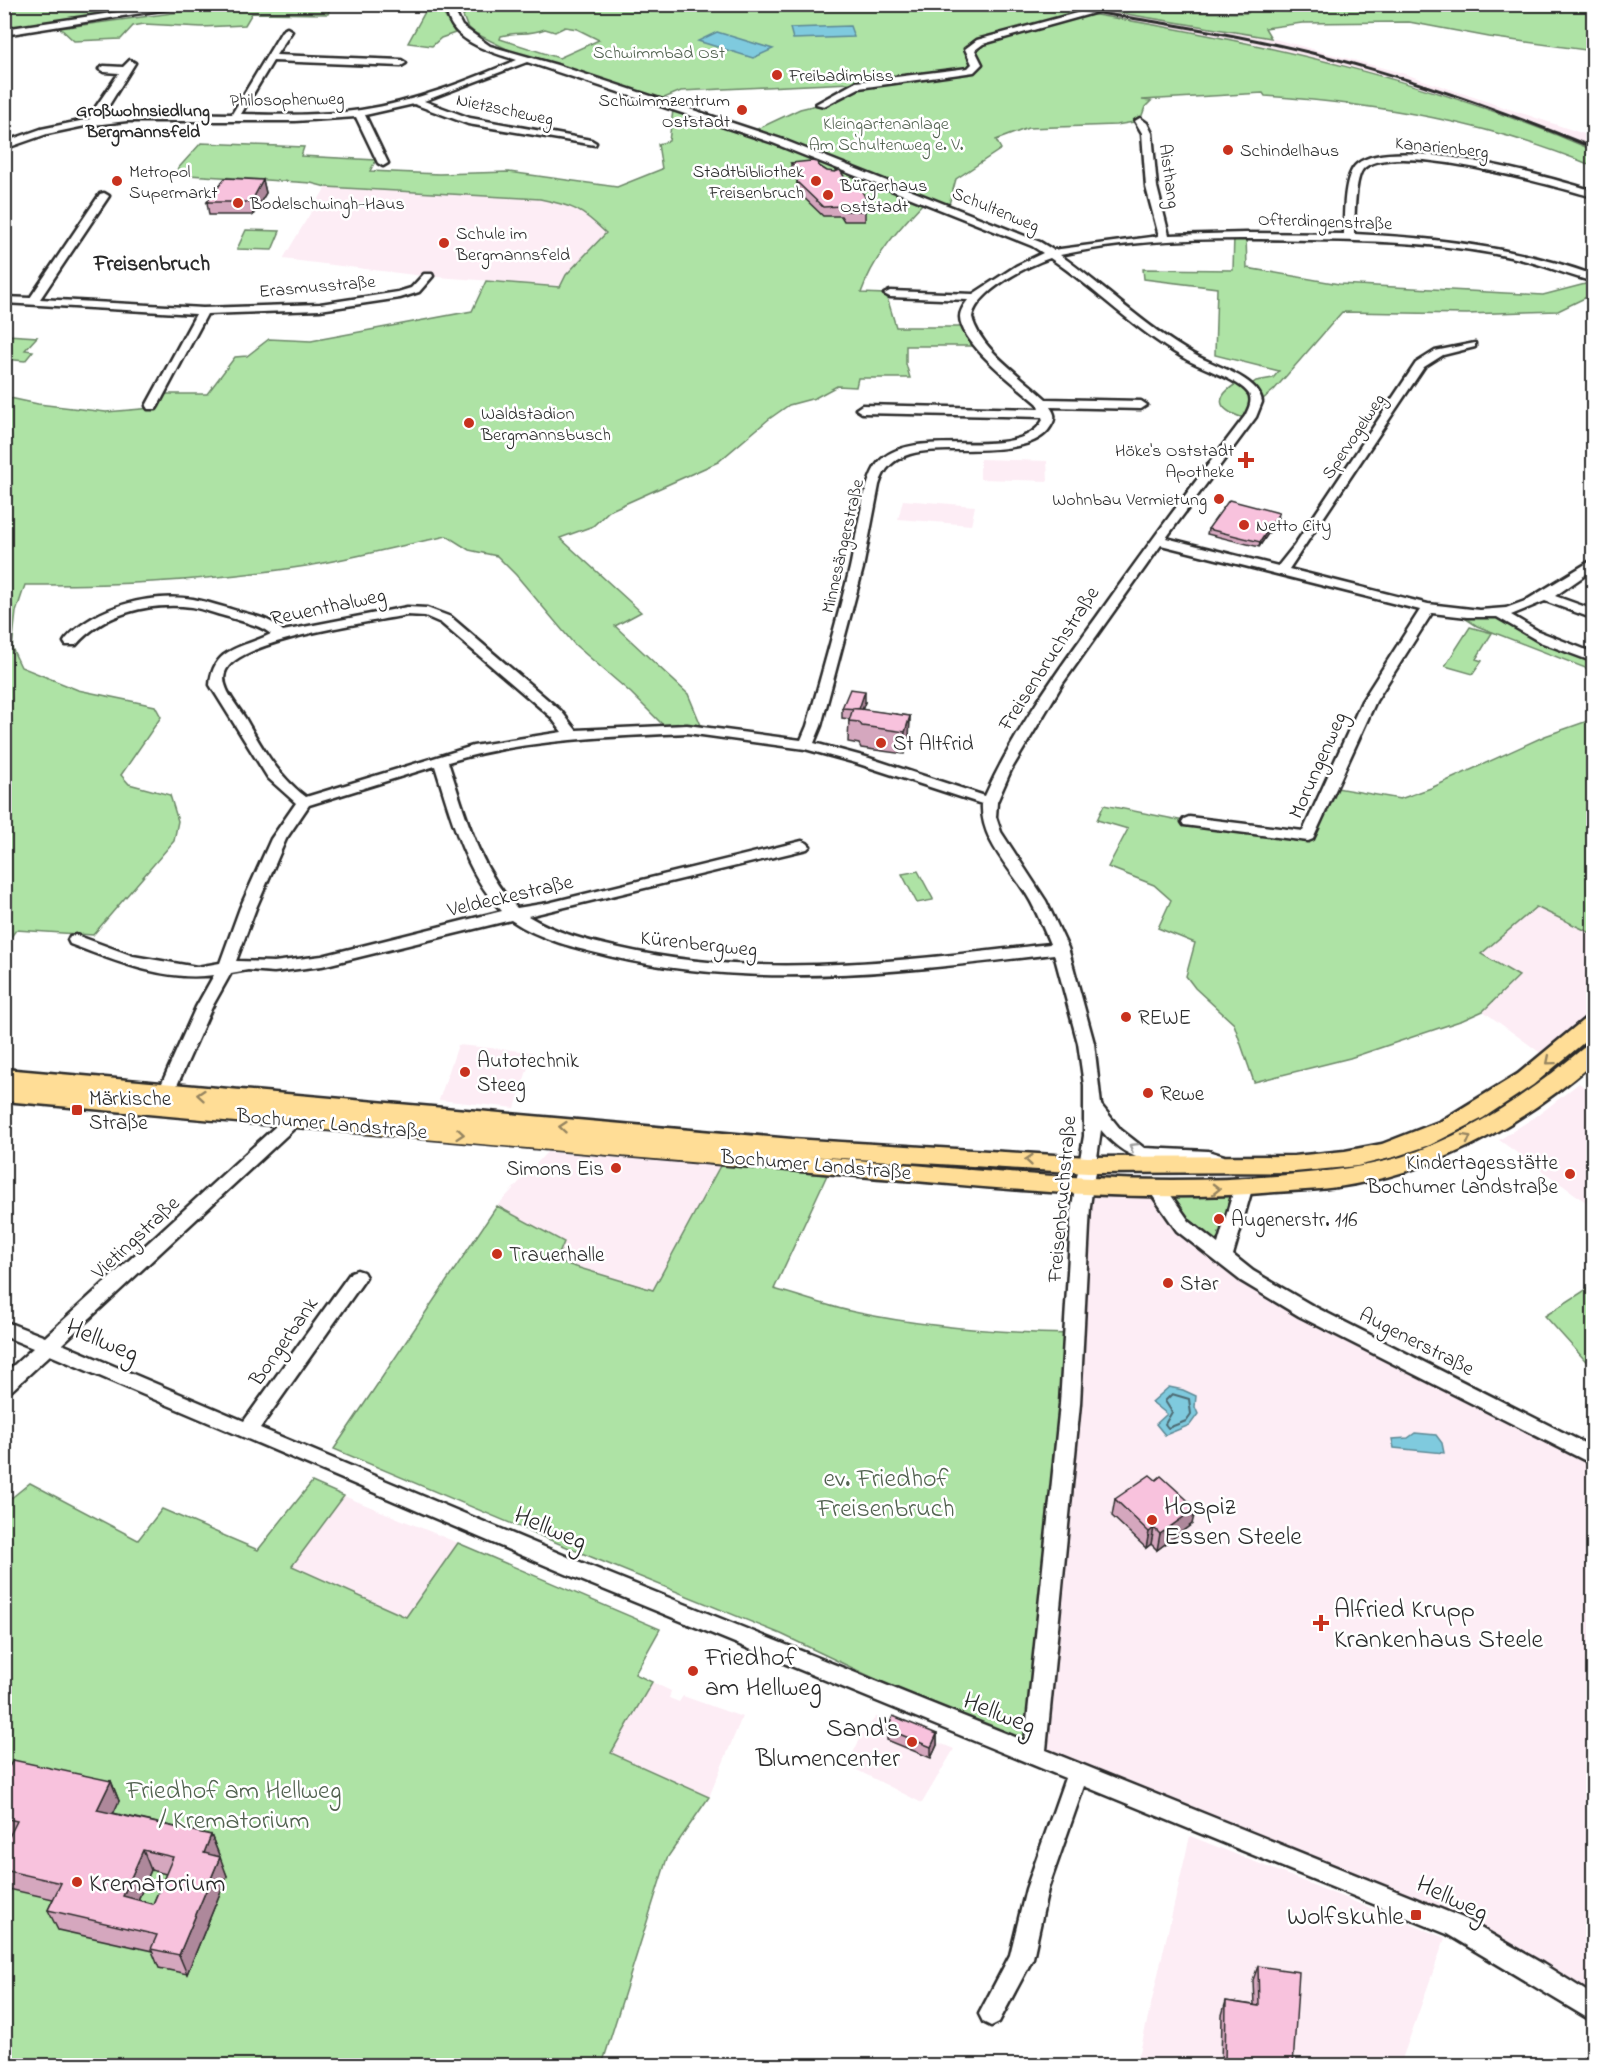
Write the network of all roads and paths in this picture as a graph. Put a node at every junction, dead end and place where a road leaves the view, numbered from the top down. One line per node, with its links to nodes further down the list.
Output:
1 (194, 4): 6 (street)
2 (452, 4): 8 (street, Schultenweg)
3 (1122, 4): 14 (street)
4 (462, 15): 8 (street, Schultenweg)
5 (287, 30): 7 (street)
6 (4, 32)
7 (270, 57): 9 (street); 16 (street)
8 (527, 59): 13 (street, Philosophenweg); 26 (street, Schultenweg)
9 (356, 61): 10 (street); 12 (street)
10 (401, 63)
11 (104, 69): 17 (street)
12 (349, 74)
13 (414, 101): 15 (street, Philosophenweg); 19 (street, Nietzscheweg)
14 (821, 104)
15 (359, 114): 16 (street, Philosophenweg); 21 (street, Philosophenweg)
16 (236, 117): 17 (street, Philosophenweg)
17 (95, 120): 20 (street, Philosophenweg)
18 (1140, 121): 24 (street, Aisthang)
19 (591, 143)
20 (4, 146)
21 (383, 163)
22 (1593, 194): 25 (street, Kanarienberg)
23 (104, 196): 32 (street)
24 (1165, 238): 25 (street, Ofterdingenstraße); 26 (street, Ofterdingenstraße)
25 (1349, 238): 28 (street, Ofterdingenstraße)
26 (1052, 253): 30 (street); 35 (street, Schultenweg)
27 (428, 276): 33 (street, Erasmusstraße)
28 (1593, 279)
29 (890, 294): 30 (street)
30 (975, 297): 38 (street)
31 (4, 300): 32 (street, Erasmusstraße)
32 (32, 303): 33 (street, Erasmusstraße)
33 (202, 311): 37 (street)
34 (1471, 345): 42 (street, Spervogelweg)
35 (1252, 391): 40 (street, Freisenbruchstraße)
36 (1141, 405): 38 (street)
37 (152, 406)
38 (1046, 408): 39 (street); 51 (street, Minnesängerstraße)
39 (862, 409)
40 (1158, 540): 42 (street); 54 (street, Freisenbruchstraße)
41 (1590, 569): 43 (street)
42 (1281, 570): 44 (street)
43 (1543, 597): 45 (street); 46 (street)
44 (1428, 608): 45 (street); 55 (street, Morungenweg)
45 (1500, 613): 49 (street)
46 (1593, 615)
47 (280, 636): 48 (street); 50 (street, Reuenthalweg); 53 (street, Reuenthalweg)
48 (71, 642)
49 (1593, 658)
50 (572, 735): 51 (street); 52 (street)
51 (806, 745): 54 (street)
52 (440, 759): 53 (street); 57 (street, Kürenbergweg)
53 (304, 802): 60 (street)
54 (990, 802): 59 (street, Freisenbruchstraße)
55 (1189, 822)
56 (802, 846): 57 (street, Veldeckestraße)
57 (513, 914): 59 (street, Kürenbergweg); 60 (street, Veldeckestraße)
58 (76, 940): 60 (street, Veldeckestraße)
59 (1060, 948): 65 (street, Freisenbruchstraße)
60 (226, 968): 64 (street)
61 (1593, 1022): 67 (main road, Bochumer Landstraße, one-way to 67)
62 (1593, 1050): 69 (main road, Bochumer Landstraße, one-way to 62)
63 (6, 1084): 64 (main road, Bochumer Landstraße); 66 (main road, Bochumer Landstraße)
64 (166, 1092): 68 (main road, Bochumer Landstraße, one-way to 64)
65 (1092, 1105): 67 (street, Bochumer Landstraße, one-way to 65); 68 (street, Freisenbruchstraße)
66 (294, 1119): 68 (main road, Bochumer Landstraße, one-way to 68); 74 (street, Vietingstraße)
67 (1230, 1165): 68 (main road, Bochumer Landstraße)
68 (1086, 1175): 70 (main road, Bochumer Landstraße); 78 (street, Freisenbruchstraße)
69 (1243, 1189): 70 (main road, Bochumer Landstraße, one-way to 69); 71 (street)
70 (1157, 1190): 71 (street, Augenerstraße)
71 (1223, 1259): 77 (street, Augenerstraße)
72 (357, 1277): 76 (street, Bongerbank)
73 (4, 1328): 74 (street, Hellweg)
74 (48, 1347): 75 (street, Vietingstraße); 76 (street, Hellweg)
75 (4, 1386)
76 (247, 1431): 78 (street, Hellweg)
77 (1593, 1456)
78 (1034, 1756): 79 (street, Hellweg)
79 (1078, 1773): 80 (street, Hellweg); 81 (street)
80 (1593, 2010)
81 (991, 2014)

